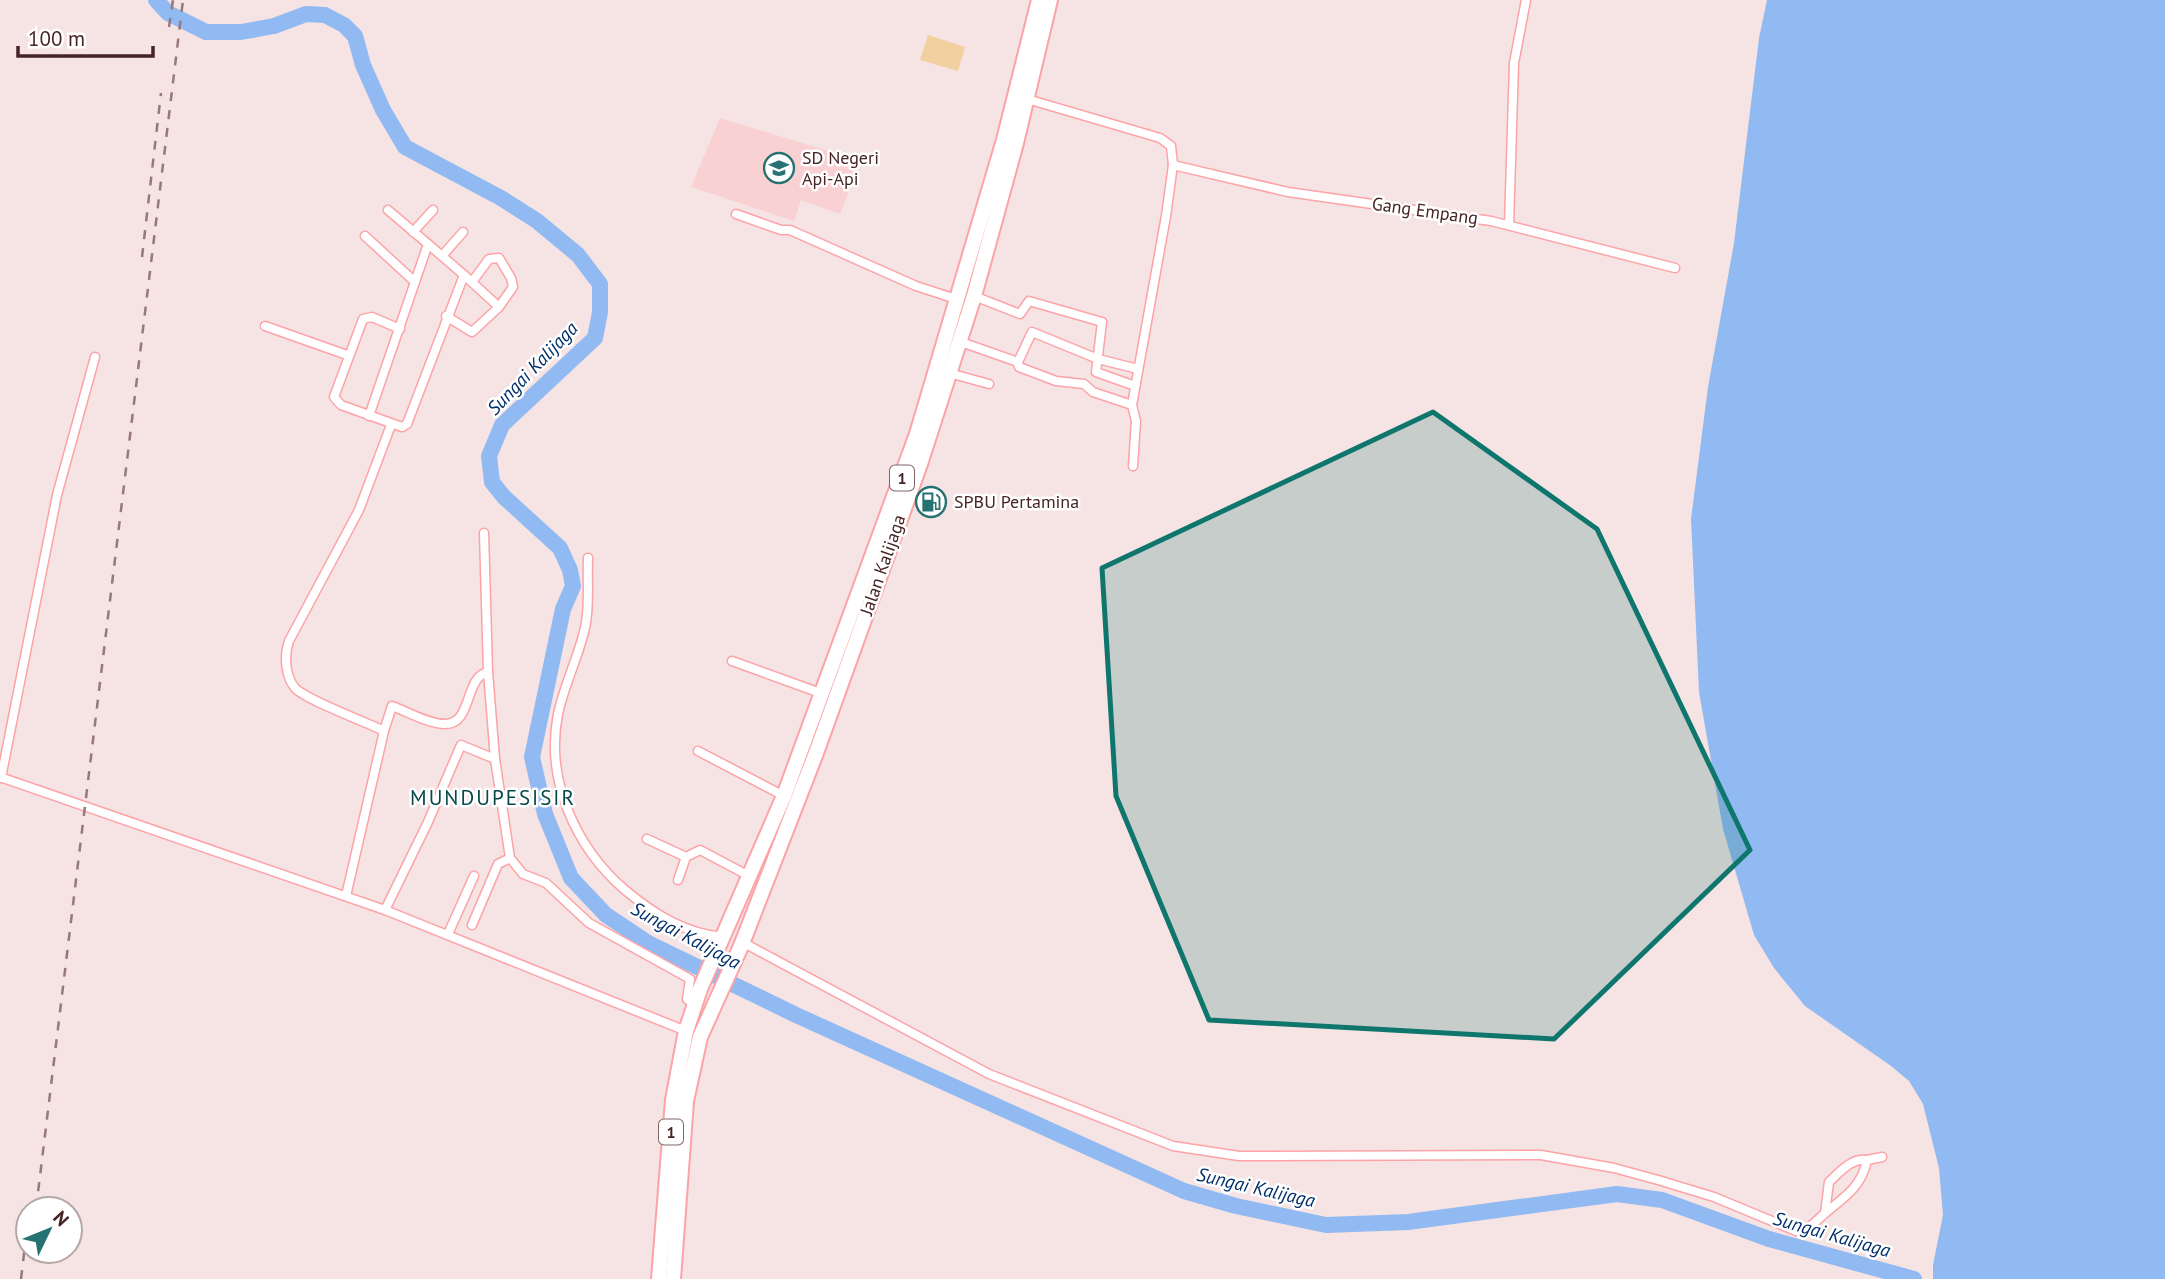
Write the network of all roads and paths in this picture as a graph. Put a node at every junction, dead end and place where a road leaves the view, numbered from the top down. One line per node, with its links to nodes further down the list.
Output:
1 (1039, 0): 19 (highway, Jalan Kalijaga / 1)
2 (1050, 0): 4 (highway, Jalan Kalijaga / 1)
3 (1526, 0): 9 (street)
4 (1027, 99): 5 (street); 19 (highway, Jalan Kalijaga / 1)
5 (1173, 165): 9 (street, Gang Empang); 29 (street)
6 (388, 210): 10 (street)
7 (433, 210): 10 (street)
8 (736, 214): 19 (street)
9 (1509, 225): 15 (street, Gang Empang)
10 (413, 232): 13 (street)
11 (463, 232): 14 (street)
12 (365, 236): 17 (street)
13 (428, 244): 14 (street); 17 (street)
14 (442, 256): 16 (street)
15 (1675, 268)
16 (464, 275): 18 (street); 21 (street)
17 (415, 282): 23 (street)
18 (472, 282): 20 (street); 20 (street)
19 (967, 298): 24 (highway, Jalan Kalijaga / 1); 27 (street); 41 (highway, Jalan Kalijaga / 1)
20 (499, 307): 21 (street)
21 (446, 316): 35 (street)
22 (265, 326): 25 (street)
23 (400, 329): 25 (street); 34 (street)
24 (958, 341): 28 (street); 30 (highway, Jalan Kalijaga / 1)
25 (347, 355): 34 (street)
26 (95, 357): 45 (street)
27 (1098, 359): 28 (street); 29 (street); 32 (street)
28 (1018, 362): 33 (street)
29 (1138, 369): 32 (street)
30 (949, 373): 31 (street); 58 (highway, Jalan Kalijaga / 1)
31 (989, 384)
32 (1135, 386): 33 (street)
33 (1132, 405): 36 (street)
34 (369, 416): 35 (street)
35 (391, 425): 42 (street)
36 (1133, 466)
37 (484, 533): 40 (street)
38 (588, 558): 57 (street)
39 (732, 661): 41 (street)
40 (488, 672): 42 (street); 44 (street)
41 (823, 694): 46 (highway, Jalan Kalijaga / 1)
42 (384, 731): 53 (street)
43 (698, 751): 46 (street)
44 (495, 759): 49 (street); 54 (street)
45 (1, 778): 53 (street)
46 (784, 796): 51 (highway, Jalan Kalijaga / 1)
47 (648, 839): 48 (street)
48 (686, 857): 51 (street); 52 (street)
49 (510, 858): 55 (street); 59 (street)
50 (474, 876): 56 (street)
51 (751, 877): 57 (highway, Jalan Kalijaga / 1)
52 (678, 880)
53 (346, 896): 54 (street)
54 (385, 910): 56 (street)
55 (472, 925)
56 (448, 934): 60 (street)
57 (722, 939): 59 (highway, Jalan Kalijaga / 1)
58 (741, 944): 63 (street); 65 (highway, Jalan Kalijaga / 1)
59 (695, 1004): 60 (highway, 1)
60 (686, 1031): 64 (highway, 1)
61 (1882, 1157): 62 (street)
62 (1867, 1160): 63 (street); 63 (street)
63 (1825, 1213)
64 (659, 1279)
65 (673, 1279)

